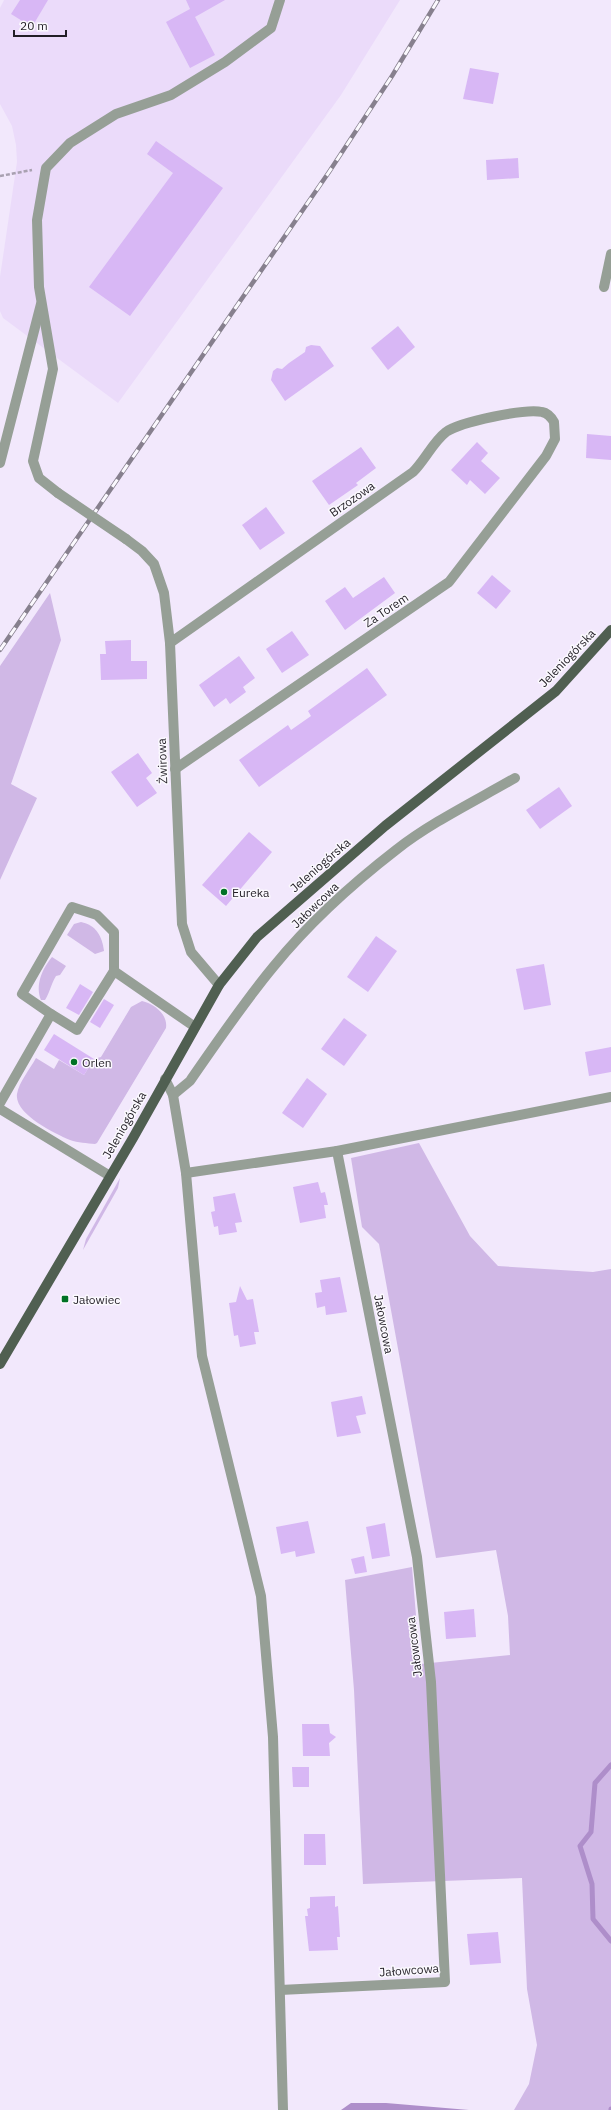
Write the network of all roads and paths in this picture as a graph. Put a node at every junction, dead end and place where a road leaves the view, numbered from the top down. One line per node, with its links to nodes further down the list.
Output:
1 (280, 0): 2 (street)
2 (46, 168): 3 (path); 6 (street, Żwirowa)
3 (0, 176)
4 (611, 254): 5 (street)
5 (604, 287)
6 (42, 301): 8 (street); 10 (street, Żwirowa, bridge)
7 (554, 422): 10 (street, Brzozowa); 11 (street, Za Torem)
8 (0, 463)
9 (611, 630): 14 (main road, Jeleniogórska)
10 (170, 643): 11 (street, Żwirowa)
11 (175, 769): 14 (street, Żwirowa)
12 (515, 778): 18 (street, Jałowcowa)
13 (114, 971): 15 (street); 15 (street); 16 (street)
14 (219, 985): 16 (main road, Jeleniogórska)
15 (51, 1014): 20 (street)
16 (195, 1027): 17 (main road, Jeleniogórska)
17 (165, 1079): 18 (street); 24 (main road, Jeleniogórska)
18 (173, 1095): 23 (street)
19 (611, 1097): 22 (street)
20 (0, 1103)
21 (0, 1109): 24 (street)
22 (337, 1151): 23 (street); 26 (street, Jałowcowa)
23 (186, 1173): 26 (street)
24 (110, 1176): 25 (main road, Jeleniogórska)
25 (0, 1364)
26 (280, 1990): 27 (street)
27 (283, 2110)

